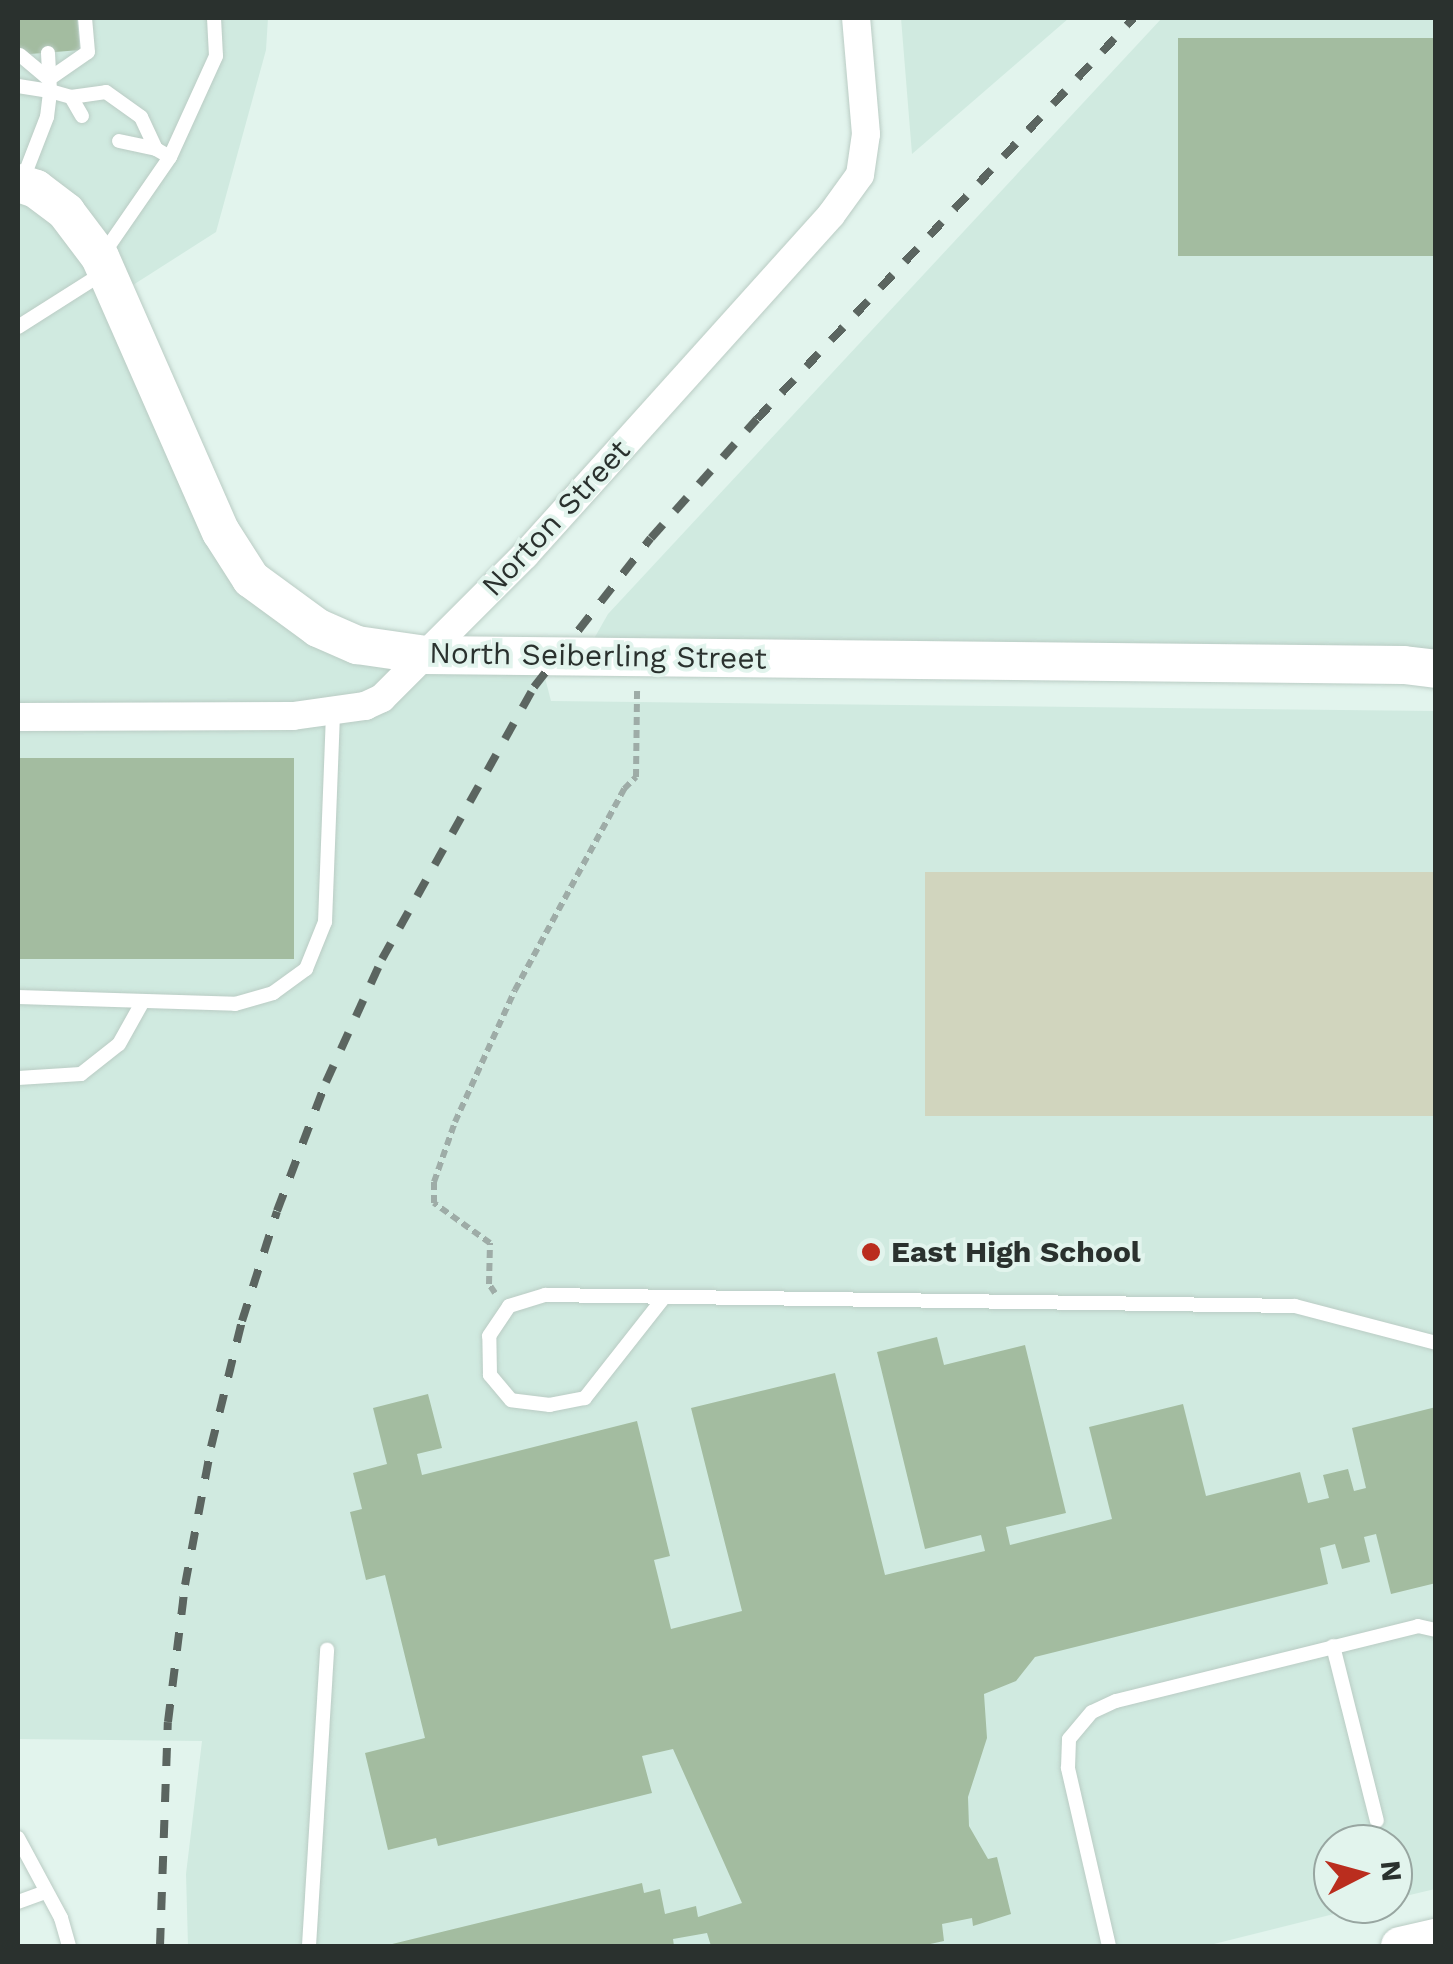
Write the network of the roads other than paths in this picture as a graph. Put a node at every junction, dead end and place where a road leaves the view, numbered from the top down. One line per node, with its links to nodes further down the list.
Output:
1 (85, 18): 6 (lane)
2 (214, 18): 12 (lane)
3 (856, 18): 16 (street, Norton Street)
4 (48, 52): 6 (lane)
5 (20, 55): 6 (lane)
6 (50, 85): 7 (lane); 8 (lane); 13 (lane)
7 (18, 86)
8 (71, 97): 9 (lane); 11 (lane)
9 (82, 116)
10 (119, 141): 11 (lane)
11 (156, 148): 12 (lane)
12 (170, 157): 14 (lane)
13 (19, 184): 14 (street, North Seiberling Street)
14 (104, 264): 15 (lane); 16 (street, North Seiberling Street)
15 (18, 327)
16 (426, 654): 17 (street, North Seiberling Street); 18 (street, Norton Street)
17 (1436, 669)
18 (333, 712): 19 (street, Norton Street); 21 (lane)
19 (18, 717)
20 (18, 997): 21 (lane)
21 (143, 1001): 22 (lane)
22 (18, 1078)
23 (662, 1300): 23 (lane); 24 (lane)
24 (1436, 1343)
25 (1436, 1630): 26 (lane)
26 (1333, 1646): 28 (lane); 35 (lane)
27 (327, 1650): 34 (lane)
28 (1377, 1821)
29 (18, 1838): 30 (lane)
30 (46, 1892): 31 (lane); 33 (lane)
31 (18, 1902)
32 (1436, 1938): 36 (street)
33 (69, 1946)
34 (309, 1946)
35 (1109, 1946)
36 (1400, 1946)

